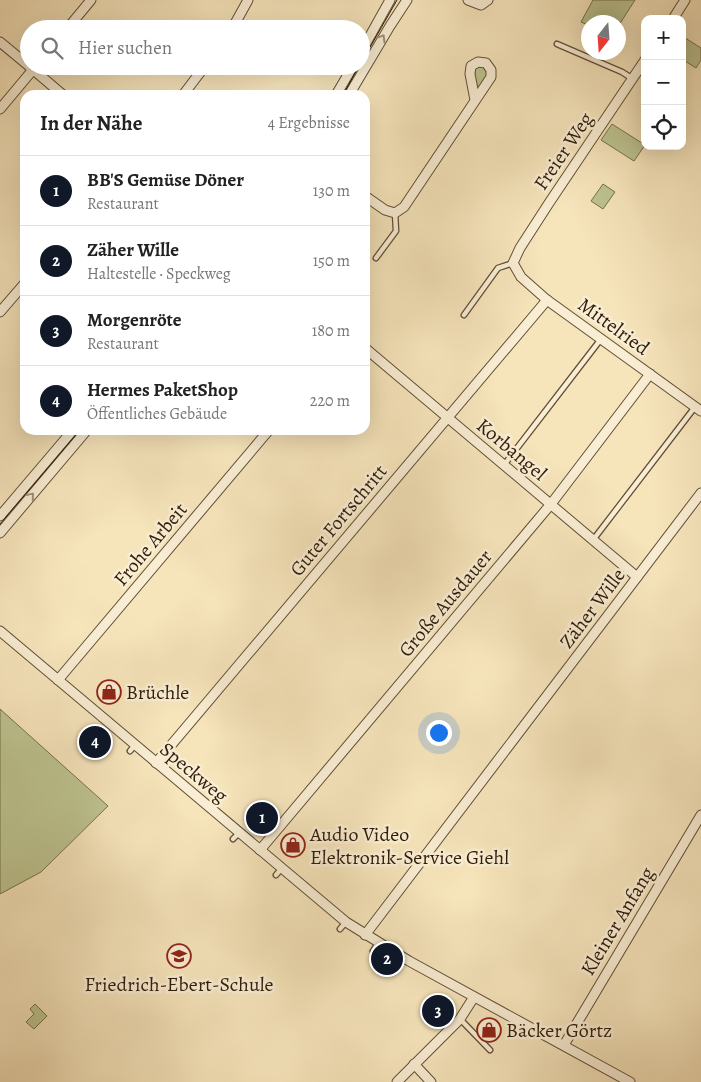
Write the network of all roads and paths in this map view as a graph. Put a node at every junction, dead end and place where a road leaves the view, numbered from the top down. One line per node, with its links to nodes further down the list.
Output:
1 (91, 0): 9 (street)
2 (248, 0): 10 (street)
3 (390, 0): 11 (street)
4 (407, 0): 15 (street, one-way to 4)
5 (468, 0): 7 (street)
6 (685, 0): 8 (street)
7 (484, 3)
8 (676, 15)
9 (74, 20)
10 (237, 20)
11 (370, 36)
12 (0, 42): 14 (street)
13 (557, 44): 22 (lane)
14 (20, 58)
15 (370, 59)
16 (641, 66): 22 (street, Freier Weg)
17 (26, 75): 28 (street)
18 (41, 75): 23 (street)
19 (198, 75): 24 (street)
20 (348, 75): 25 (street)
21 (360, 75): 26 (street, one-way to 21)
22 (633, 78): 32 (street, Freier Weg)
23 (58, 90)
24 (187, 90)
25 (339, 90)
26 (351, 90)
27 (475, 100): 30 (street)
28 (0, 109)
29 (370, 200): 30 (street)
30 (395, 212): 31 (lane)
31 (376, 258)
32 (513, 263): 34 (street, Mittelried); 36 (lane)
33 (20, 289): 35 (street)
34 (547, 300): 37 (street, Mittelried); 41 (street, Guter Fortschritt)
35 (0, 312)
36 (464, 315)
37 (601, 339): 39 (street, Mittelried); 45 (lane)
38 (370, 352): 41 (street, Korbangel)
39 (650, 374): 40 (street, Mittelried); 47 (street, Große Ausdauer)
40 (698, 409): 50 (lane)
41 (448, 418): 45 (street, Korbangel); 54 (street, Guter Fortschritt)
42 (69, 435): 48 (street)
43 (83, 435): 49 (street, one-way to 43)
44 (265, 435): 53 (street, Frohe Arbeit)
45 (504, 465): 47 (street, Korbangel)
46 (701, 493): 51 (street, Zäher Wille)
47 (551, 504): 50 (street, Korbangel); 56 (street, Große Ausdauer)
48 (0, 516)
49 (0, 534)
50 (594, 540): 51 (street, Korbangel)
51 (637, 577): 59 (street, Zäher Wille)
52 (0, 632): 53 (street, Speckweg)
53 (58, 680): 54 (street, Speckweg)
54 (156, 763): 56 (street, Speckweg)
55 (701, 815): 62 (street, Kleiner Anfang)
56 (260, 850): 57 (street, Speckweg)
57 (346, 922): 58 (lane); 59 (street, Speckweg)
58 (340, 929)
59 (366, 935): 60 (street, Speckweg)
60 (474, 998): 61 (street); 62 (street, Speckweg)
61 (460, 1019): 63 (lane); 64 (street)
62 (564, 1045): 67 (street, Speckweg)
63 (490, 1050)
64 (414, 1064): 65 (street); 66 (street)
65 (397, 1082)
66 (431, 1082)
67 (630, 1082)

